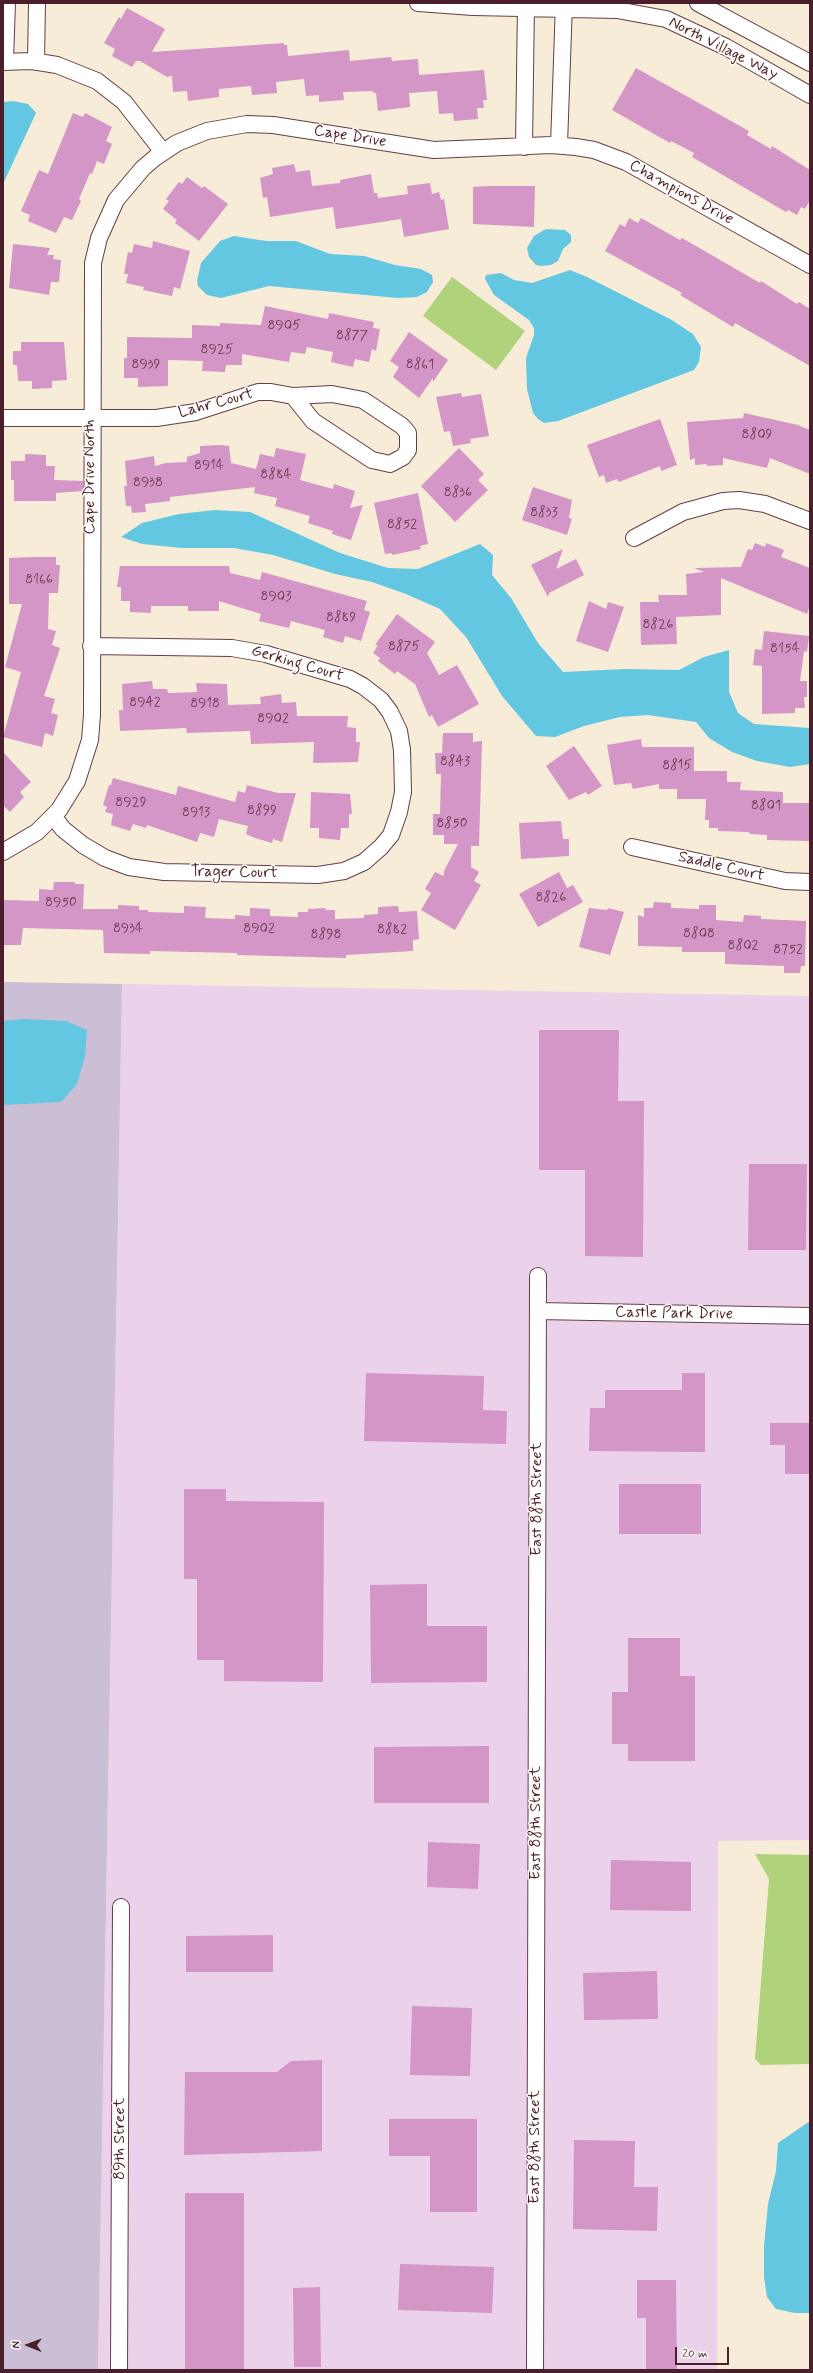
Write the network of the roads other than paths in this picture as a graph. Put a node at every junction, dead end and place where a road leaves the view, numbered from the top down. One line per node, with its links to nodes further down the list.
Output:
1 (7, 3): 7 (street)
2 (37, 3): 8 (street)
3 (418, 3): 5 (street, North Village Way)
4 (698, 3): 9 (street, North Village Way)
5 (526, 6): 6 (street, North Village Way); 13 (street)
6 (563, 6): 10 (street, North Village Way); 12 (street)
7 (4, 62): 8 (street)
8 (36, 62): 14 (street)
9 (810, 63)
10 (810, 95)
11 (543, 146): 12 (street, Champions Drive); 13 (street, Cape Drive)
12 (559, 146): 15 (street, Champions Drive)
13 (524, 147): 14 (street, Cape Drive)
14 (163, 152): 18 (street, Cape Drive North)
15 (810, 265)
16 (293, 396): 16 (street, Lahr Court); 18 (street, Lahr Court)
17 (3, 418): 18 (street, Lahr Court)
18 (91, 418): 21 (street, Cape Drive North)
19 (810, 521): 20 (street)
20 (634, 538)
21 (91, 646): 22 (street, Gerking Court); 23 (street, Cape Drive North)
22 (399, 809): 23 (street, Trager Court)
23 (53, 816): 25 (street, Cape Drive North)
24 (632, 847): 26 (street, Saddle Court)
25 (3, 852)
26 (810, 882)
27 (538, 1276): 28 (street, East 88th Street)
28 (538, 1311): 29 (street, Castle Park Drive); 32 (street, East 88th Street)
29 (810, 1316)
30 (121, 1907): 31 (street, 89th Street)
31 (120, 2370)
32 (535, 2370)

